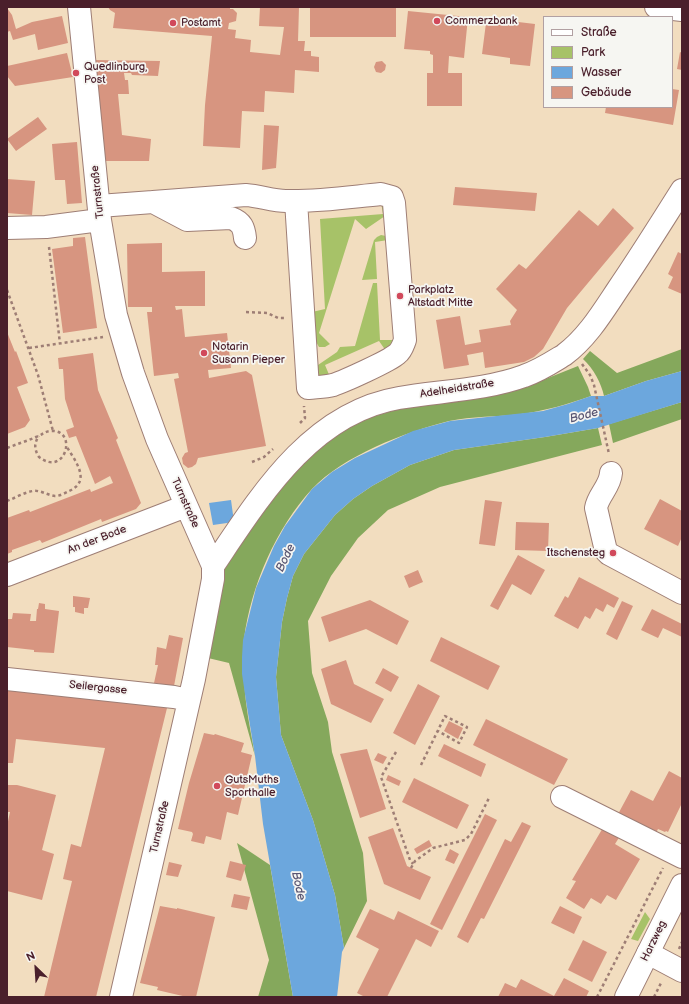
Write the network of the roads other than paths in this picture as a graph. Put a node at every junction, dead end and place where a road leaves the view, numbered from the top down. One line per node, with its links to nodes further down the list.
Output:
1 (79, 7): 7 (street, Turnstraße)
2 (656, 7): 3 (street)
3 (682, 10)
4 (682, 190): 12 (street, Adelheidstraße)
5 (296, 201): 5 (street); 6 (street)
6 (153, 202): 7 (street); 9 (street)
7 (100, 213): 8 (street); 11 (street, Turnstraße)
8 (7, 228)
9 (246, 238)
10 (611, 473): 14 (street)
11 (186, 506): 12 (street, Turnstraße); 13 (street, An der Bode)
12 (213, 566): 16 (street, Turnstraße)
13 (7, 575)
14 (682, 592)
15 (7, 679): 16 (street, Seilergasse)
16 (189, 700): 22 (street, Turnstraße)
17 (562, 797): 18 (street)
18 (677, 854)
19 (682, 885): 20 (street, Harzweg)
20 (648, 953): 21 (street); 23 (street, Harzweg)
21 (682, 971)
22 (121, 997)
23 (626, 997)

